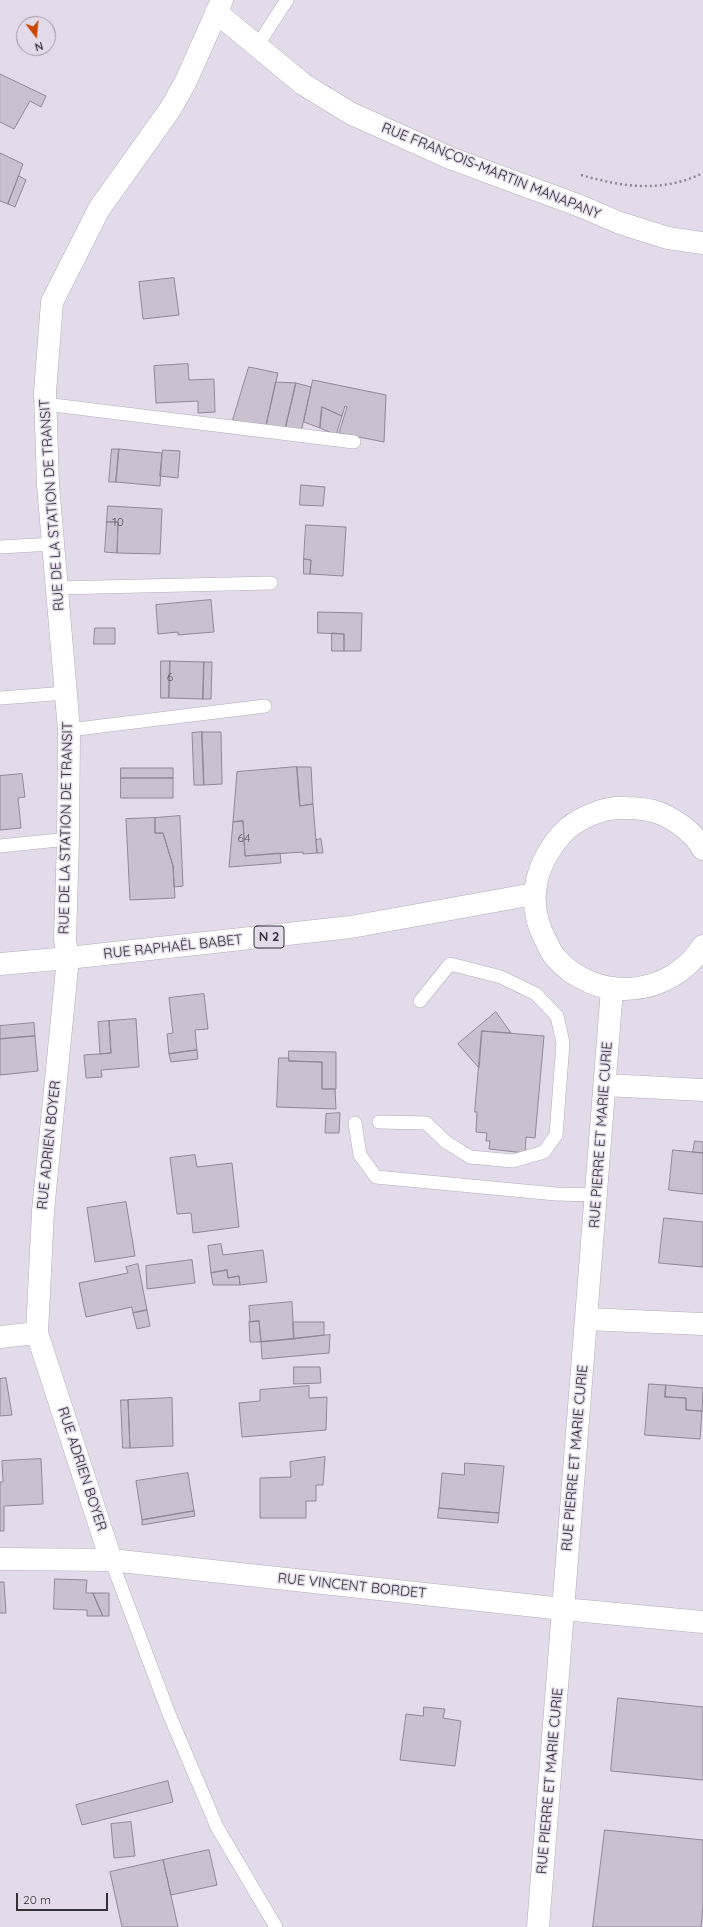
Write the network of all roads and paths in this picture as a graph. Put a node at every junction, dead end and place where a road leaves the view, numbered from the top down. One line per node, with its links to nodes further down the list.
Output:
1 (287, 0): 3 (lane)
2 (219, 6): 3 (street, RUE FRANÇOIS-MARTIN MANAPANY); 5 (street, RUE DE LA STATION DE TRANSIT)
3 (257, 46): 4 (street, RUE FRANÇOIS-MARTIN MANAPANY)
4 (703, 243)
5 (45, 404): 6 (lane); 7 (street, RUE DE LA STATION DE TRANSIT)
6 (354, 442)
7 (53, 544): 8 (lane); 10 (street, RUE DE LA STATION DE TRANSIT)
8 (0, 547)
9 (271, 583): 10 (lane)
10 (56, 588): 11 (street, RUE DE LA STATION DE TRANSIT)
11 (66, 693): 12 (lane); 14 (street, RUE DE LA STATION DE TRANSIT)
12 (0, 698)
13 (265, 706): 14 (lane)
14 (69, 730): 15 (street, RUE DE LA STATION DE TRANSIT)
15 (68, 839): 16 (lane); 20 (street, RUE DE LA STATION DE TRANSIT)
16 (0, 846)
17 (703, 848): 18 (street)
18 (534, 894): 20 (street, RUE RAPHAËL BABET / N 2); 22 (street)
19 (703, 946): 22 (street)
20 (68, 958): 21 (street, RUE RAPHAËL BABET / N 2); 31 (street, RUE ADRIEN BOYER)
21 (0, 964)
22 (612, 989): 24 (street, RUE PIERRE ET MARIE CURIE)
23 (420, 1001): 26 (lane)
24 (605, 1084): 25 (street); 28 (street, RUE PIERRE ET MARIE CURIE)
25 (703, 1090)
26 (379, 1122)
27 (355, 1123): 28 (lane)
28 (596, 1195): 29 (street, RUE PIERRE ET MARIE CURIE)
29 (586, 1319): 30 (street); 35 (street, RUE PIERRE ET MARIE CURIE)
30 (703, 1324)
31 (37, 1333): 32 (street); 34 (street, RUE ADRIEN BOYER)
32 (0, 1337)
33 (0, 1559): 34 (street, RUE VINCENT BORDET)
34 (111, 1560): 35 (street, RUE VINCENT BORDET); 37 (lane)
35 (563, 1609): 36 (street, RUE VINCENT BORDET); 38 (street, RUE PIERRE ET MARIE CURIE)
36 (703, 1622)
37 (276, 1927)
38 (538, 1927)

